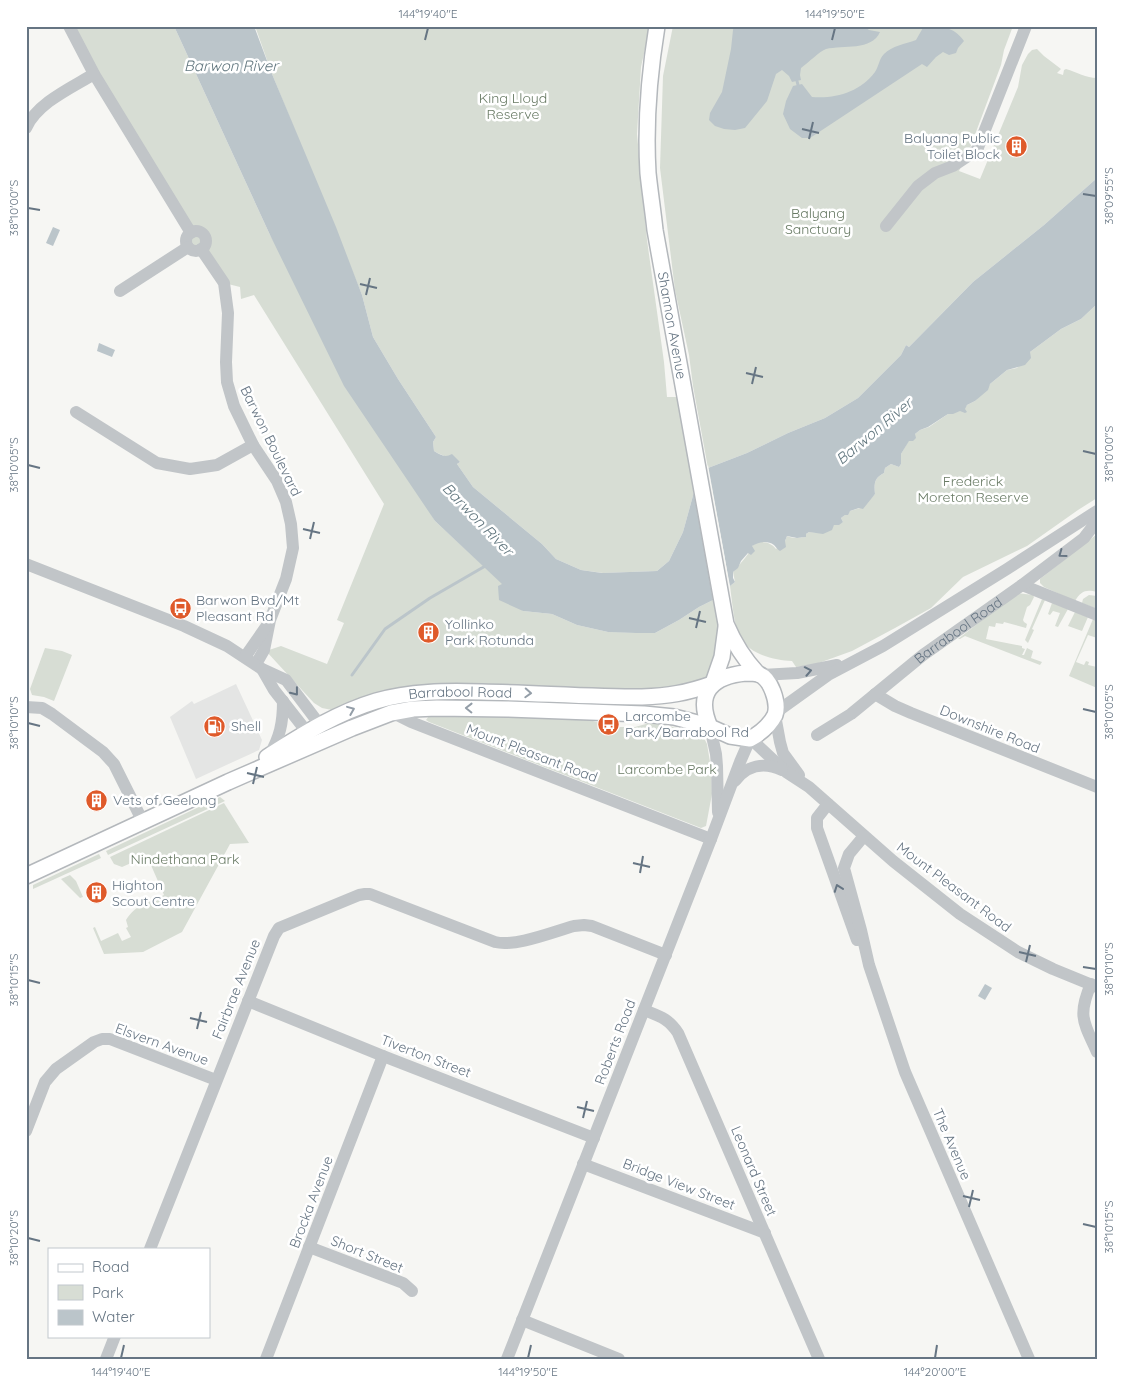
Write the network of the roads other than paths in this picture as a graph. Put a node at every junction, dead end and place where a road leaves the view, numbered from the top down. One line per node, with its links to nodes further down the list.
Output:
1 (69, 26): 4 (street)
2 (657, 26): 18 (main road, Shannon Avenue)
3 (1026, 26): 6 (street)
4 (94, 74): 5 (street); 7 (street)
5 (26, 128)
6 (886, 226)
7 (191, 232): 8 (street); 9 (street)
8 (188, 247): 9 (street); 10 (street)
9 (201, 249): 12 (street, Barwon Boulevard)
10 (120, 291)
11 (76, 412): 12 (street)
12 (253, 445): 20 (street, Barwon Boulevard)
13 (1097, 511): 19 (street, Barrabool Road)
14 (1097, 521): 16 (street, Barrabool Road, one-way to 16)
15 (26, 564): 20 (street)
16 (1022, 585): 17 (street); 23 (street, Barrabool Road)
17 (1097, 615)
18 (726, 624): 21 (main road, Shannon Avenue); 22 (main road, Shannon Avenue)
19 (856, 660): 21 (street, Barrabool Road, one-way to 19); 28 (street, Barrabool Road)
20 (254, 663): 24 (street); 31 (street, one-way to 31)
21 (759, 674): 22 (main road); 28 (main road)
22 (712, 684): 29 (main road); 31 (main road, Barrabool Road, one-way to 22)
23 (875, 694): 32 (street, Barrabool Road); 39 (street, Downshire Road)
24 (283, 701): 31 (street); 35 (street)
25 (26, 707): 43 (street)
26 (430, 708): 27 (main road, Barrabool Road); 29 (main road, Barrabool Road, one-way to 26); 30 (street)
27 (391, 713): 30 (street, Mount Pleasant Road); 34 (main road, Barrabool Road)
28 (775, 714): 33 (main road); 38 (street, Mount Pleasant Road)
29 (709, 726): 33 (main road); 42 (street, Roberts Road)
30 (425, 727): 45 (street, Mount Pleasant Road)
31 (314, 729): 34 (main road); 35 (main road, Barrabool Road)
32 (817, 735)
33 (750, 739): 36 (street, Mount Pleasant Road); 40 (street, Roberts Road)
34 (320, 742): 37 (main road, Barrabool Road)
35 (269, 756): 37 (main road, Barrabool Road)
36 (786, 772): 38 (street, Mount Pleasant Road); 40 (street)
37 (228, 782): 43 (main road, Barrabool Road)
38 (808, 787): 41 (street, Mount Pleasant Road)
39 (1097, 787)
40 (731, 788): 42 (street, Roberts Road)
41 (828, 804): 44 (street, Mount Pleasant Road); 48 (street, The Avenue, one-way to 41)
42 (718, 820): 45 (street, Roberts Road)
43 (143, 822): 46 (main road, Barrabool Road)
44 (864, 836): 48 (street, The Avenue); 49 (street, Mount Pleasant Road)
45 (711, 839): 47 (street, Roberts Road)
46 (26, 876)
47 (666, 955): 50 (street, Fairbrae Avenue); 51 (street, Roberts Road)
48 (869, 965): 69 (street, The Avenue)
49 (1094, 986): 52 (street)
50 (248, 1001): 53 (street, Tiverton Street); 54 (street, Fairbrae Avenue)
51 (644, 1010): 56 (street, Roberts Road); 58 (street, Leonard Street)
52 (1097, 1052)
53 (383, 1056): 56 (street, Tiverton Street); 59 (street, Brocka Avenue)
54 (216, 1080): 55 (street, Elsvern Avenue); 60 (street, Fairbrae Avenue)
55 (26, 1131)
56 (594, 1138): 57 (street, Roberts Road)
57 (583, 1164): 58 (street, Bridge View Street); 62 (street, Roberts Road)
58 (765, 1233): 68 (street, Leonard Street)
59 (309, 1247): 61 (street, Short Street); 65 (street, Brocka Avenue)
60 (150, 1248)
61 (412, 1291)
62 (522, 1320): 66 (street, Roberts Road); 67 (street)
63 (114, 1338): 64 (street)
64 (106, 1359)
65 (266, 1359)
66 (507, 1359)
67 (619, 1359)
68 (819, 1359)
69 (1029, 1359)

